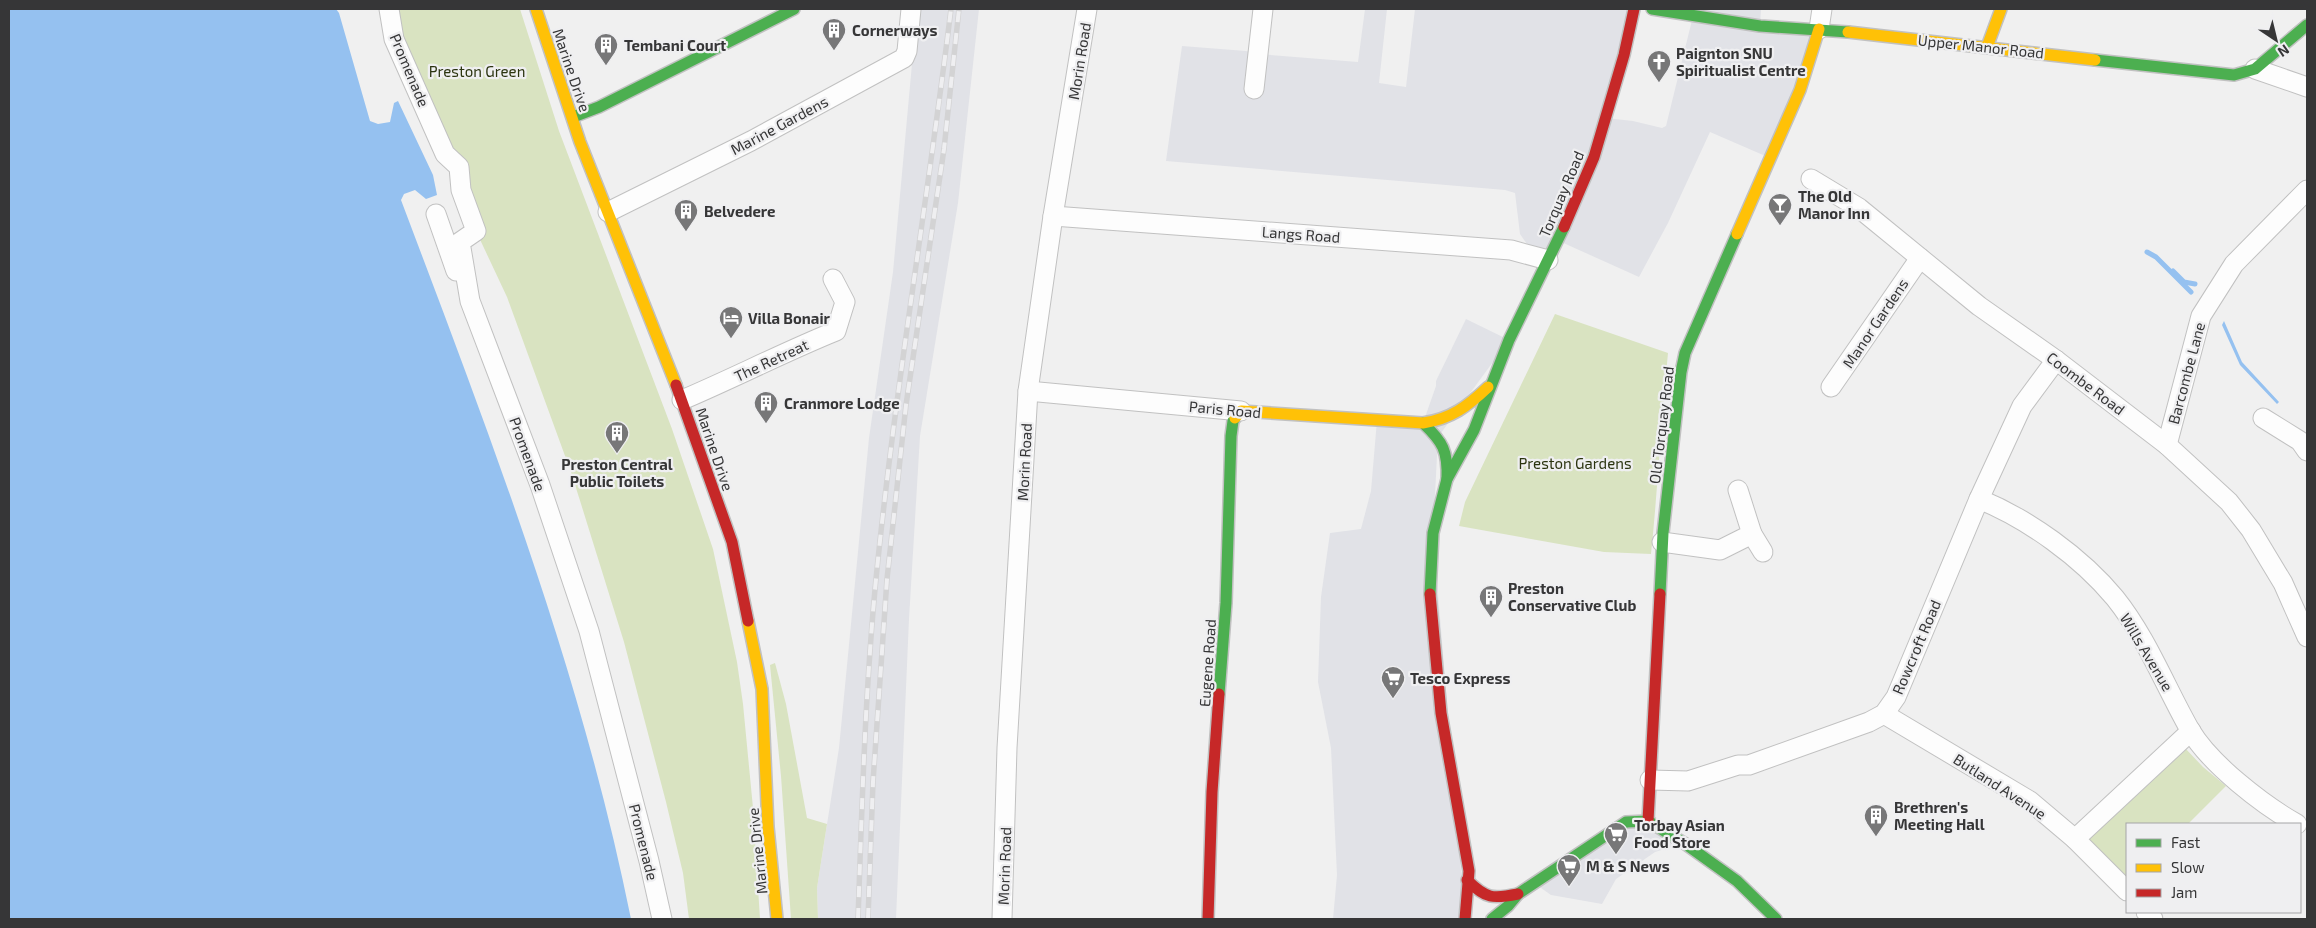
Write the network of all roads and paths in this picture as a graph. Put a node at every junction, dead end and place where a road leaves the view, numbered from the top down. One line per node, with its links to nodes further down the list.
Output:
1 (389, 9): 25 (street, Promenade)
2 (536, 9): 17 (main road, Marine Drive)
3 (794, 9): 17 (main road)
4 (911, 9): 20 (street, Marine Gardens)
5 (1087, 9): 22 (street, Morin Road)
6 (1263, 9): 16 (street)
7 (1634, 9): 24 (main road, Torquay Road)
8 (1652, 9): 12 (main road, Upper Manor Road)
9 (1822, 9): 12 (street)
10 (2001, 9): 13 (main road)
11 (2307, 25): 14 (main road)
12 (1819, 29): 13 (main road, Upper Manor Road); 41 (main road, Old Torquay Road)
13 (1987, 47): 14 (main road, Upper Manor Road)
14 (2255, 69): 15 (street)
15 (2307, 87)
16 (1254, 89)
17 (573, 117): 20 (main road, Marine Drive)
18 (1811, 179): 23 (street, Coombe Road)
19 (2307, 190): 35 (street, Barcombe Lane)
20 (608, 212): 31 (main road, Marine Drive)
21 (436, 214): 25 (street)
22 (1053, 216): 24 (street, Langs Road); 30 (street, Morin Road)
23 (1920, 258): 27 (street, Coombe Road); 29 (street, Manor Gardens)
24 (1548, 260): 28 (main road, Torquay Road)
25 (466, 276): 53 (street, Promenade)
26 (832, 280): 31 (street, The Retreat)
27 (2056, 360): 35 (street, Coombe Road); 39 (street, Rowcroft Road)
28 (1492, 383): 34 (main road, Paris Road); 37 (main road, Torquay Road)
29 (1831, 387)
30 (1028, 391): 32 (street, Paris Road); 55 (street, Morin Road)
31 (682, 400): 54 (main road, Marine Drive)
32 (1241, 411): 34 (main road, Paris Road); 56 (main road, Eugene Road)
33 (2263, 418): 36 (street)
34 (1423, 424): 37 (main road)
35 (2167, 445): 43 (street, Coombe Road)
36 (2307, 451)
37 (1447, 479): 50 (main road)
38 (1738, 490): 40 (street)
39 (1978, 499): 44 (street, Rowcroft Road); 45 (street, Wills Avenue)
40 (1752, 534): 41 (street); 42 (street)
41 (1662, 542): 46 (main road, Old Torquay Road)
42 (1763, 552)
43 (2307, 637)
44 (1884, 714): 46 (street); 49 (street, Butland Avenue)
45 (2191, 731): 48 (street, Wills Avenue); 49 (street)
46 (1650, 780): 47 (main road, Old Torquay Road)
47 (1648, 821): 52 (main road); 59 (main road)
48 (2295, 823)
49 (2075, 839): 51 (street, Butland Avenue)
50 (1467, 880): 52 (main road); 57 (main road)
51 (2126, 890)
52 (1518, 894): 58 (main road)
53 (662, 919)
54 (777, 919)
55 (1002, 919)
56 (1208, 919)
57 (1465, 919)
58 (1492, 919)
59 (1776, 919)

